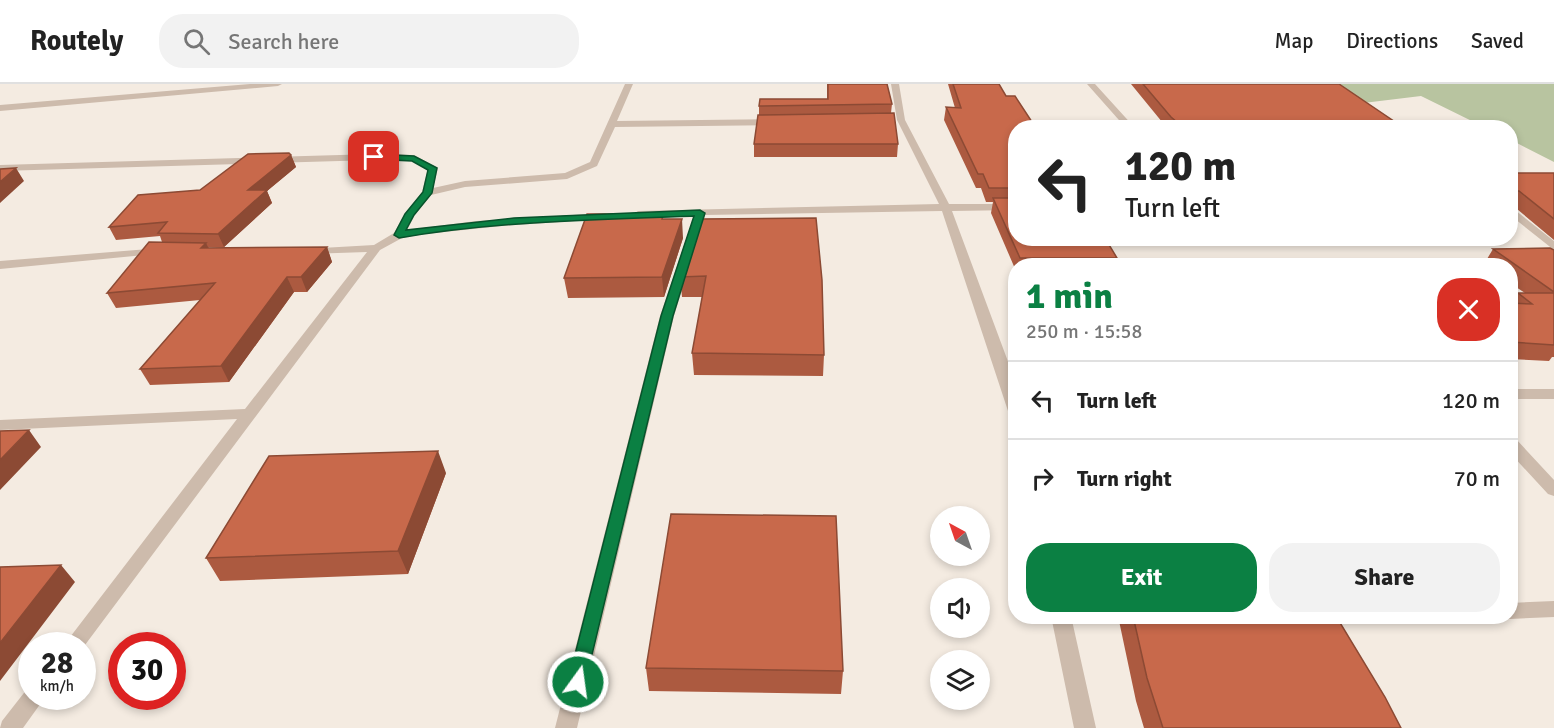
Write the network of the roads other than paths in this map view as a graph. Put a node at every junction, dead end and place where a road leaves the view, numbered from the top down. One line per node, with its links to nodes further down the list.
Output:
1 (278, 84): 5 (street)
2 (629, 84): 8 (street)
3 (895, 84): 12 (street)
4 (1091, 84): 6 (street)
5 (0, 108)
6 (1124, 120)
7 (785, 121): 8 (street)
8 (613, 124): 10 (street)
9 (0, 168): 10 (street)
10 (428, 193): 15 (street)
11 (1008, 207): 12 (street)
12 (946, 208): 13 (street); 21 (street)
13 (700, 213): 15 (street); 34 (street)
14 (1518, 216): 16 (street)
15 (399, 235): 17 (street)
16 (1554, 247)
17 (376, 248): 18 (street); 24 (street)
18 (299, 251)
19 (178, 252): 20 (street)
20 (0, 265)
21 (1008, 378)
22 (1518, 394): 23 (street)
23 (1554, 394)
24 (250, 414): 25 (street); 31 (street)
25 (0, 425)
26 (1518, 452): 27 (street)
27 (1554, 490)
28 (1554, 609): 29 (street)
29 (1518, 611)
30 (1063, 624): 35 (street)
31 (84, 632)
32 (24, 710): 33 (street)
33 (10, 728)
34 (567, 728)
35 (1085, 728)

